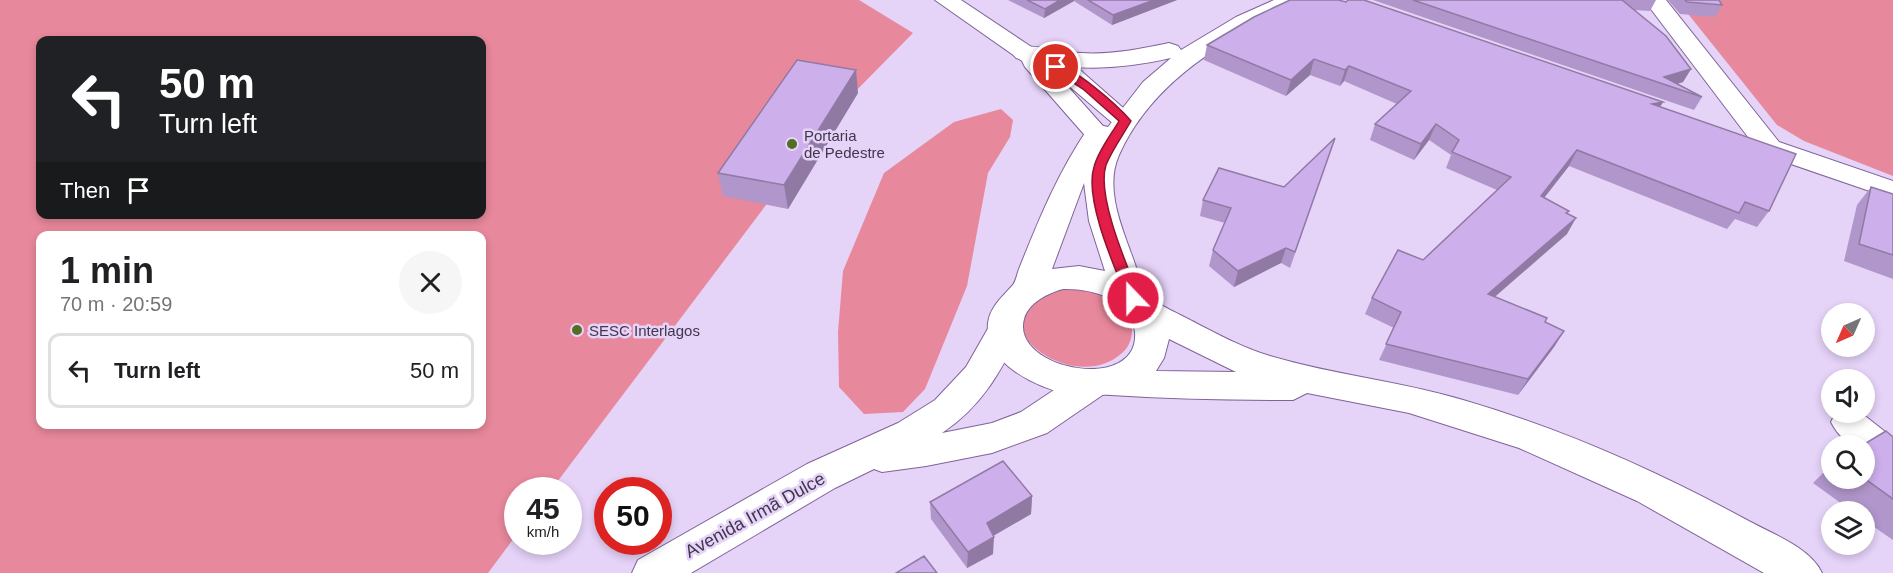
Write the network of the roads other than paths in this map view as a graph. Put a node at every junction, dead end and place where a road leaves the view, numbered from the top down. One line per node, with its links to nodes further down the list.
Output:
1 (946, 0): 6 (street)
2 (1254, 0): 5 (main road)
3 (1296, 0): 7 (main road)
4 (1655, 0): 10 (street)
5 (1168, 51): 6 (main road); 7 (main road)
6 (1025, 53): 7 (street); 9 (street)
7 (1119, 116): 9 (main road); 13 (main road)
8 (1726, 133): 10 (street)
9 (1098, 135): 12 (main road)
10 (1770, 148): 11 (street)
11 (1893, 190)
12 (1028, 289): 13 (main road); 14 (main road)
13 (1139, 304): 15 (main road); 16 (main road)
14 (1006, 327): 15 (main road); 19 (main road, Avenida Irmã Dulce)
15 (1100, 382): 16 (main road); 19 (main road, Avenida Irmã Dulce)
16 (1331, 386): 21 (main road)
17 (1849, 423): 18 (street)
18 (1893, 458)
19 (859, 459): 20 (main road, Avenida Irmã Dulce)
20 (653, 573)
21 (1801, 573)

